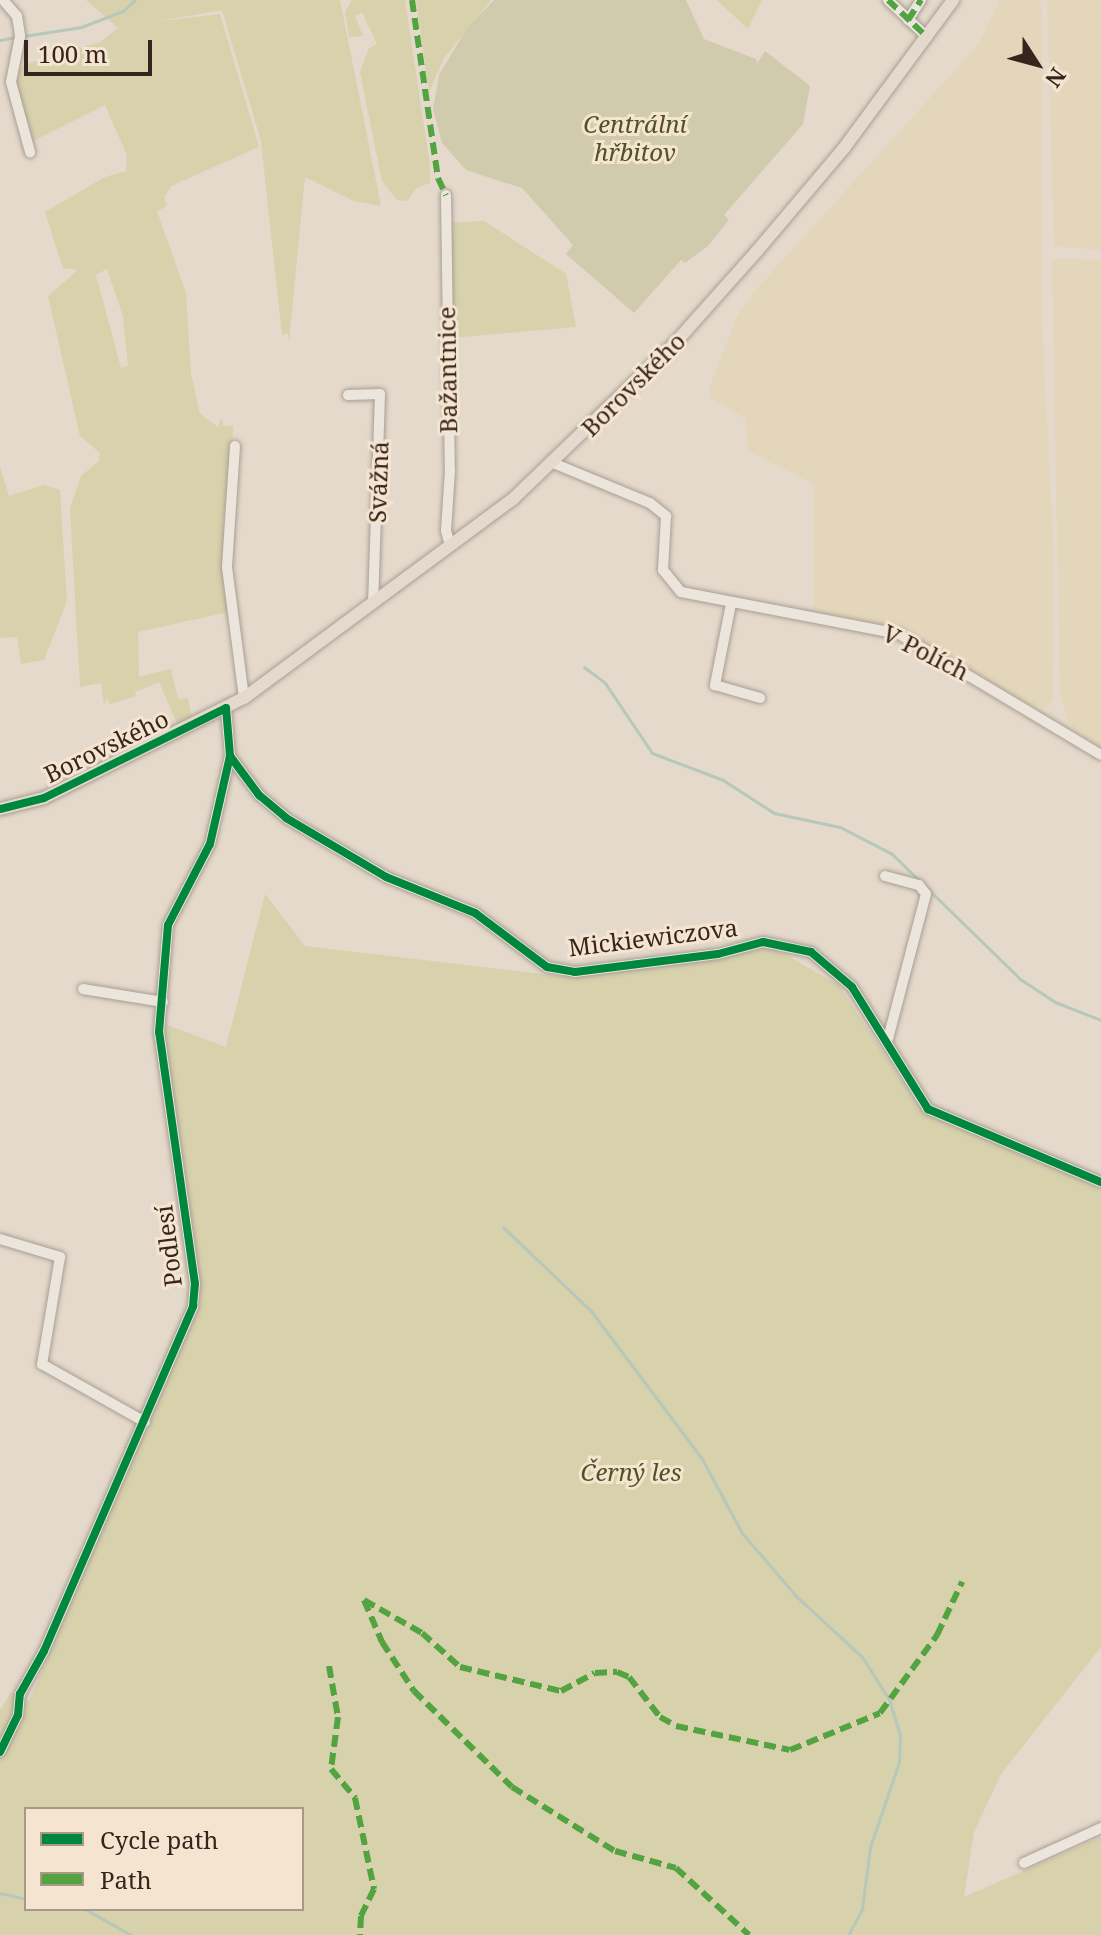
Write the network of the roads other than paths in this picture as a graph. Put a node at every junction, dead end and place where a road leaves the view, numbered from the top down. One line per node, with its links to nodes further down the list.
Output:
1 (3, 0): 7 (street)
2 (888, 0): 5 (street)
3 (921, 0): 5 (street)
4 (953, 0): 6 (main road, Borovského)
5 (908, 20): 6 (street)
6 (927, 37): 11 (main road, Borovského)
7 (30, 152)
8 (446, 195): 12 (street, Bažantnice)
9 (348, 395): 13 (street, Svážná)
10 (235, 446): 15 (street)
11 (553, 463): 12 (main road, Borovského); 14 (street, V Polích)
12 (450, 545): 13 (main road, Borovského)
13 (373, 603): 15 (main road, Borovského)
14 (731, 604): 16 (street); 18 (street, V Polích)
15 (244, 698): 17 (main road, Borovského)
16 (760, 698)
17 (226, 708): 19 (street); 20 (main road, Borovského)
18 (1101, 755)
19 (230, 756): 23 (street, Podlesí); 24 (street, Mickiewiczova)
20 (0, 809)
21 (885, 876): 24 (street)
22 (83, 989): 23 (street)
23 (163, 1002): 27 (street, Podlesí)
24 (888, 1039): 25 (street, Mickiewiczova)
25 (1101, 1182)
26 (0, 1239): 27 (street)
27 (145, 1422): 28 (street, Podlesí)
28 (0, 1752)
29 (1101, 1828): 30 (street)
30 (1024, 1863)

